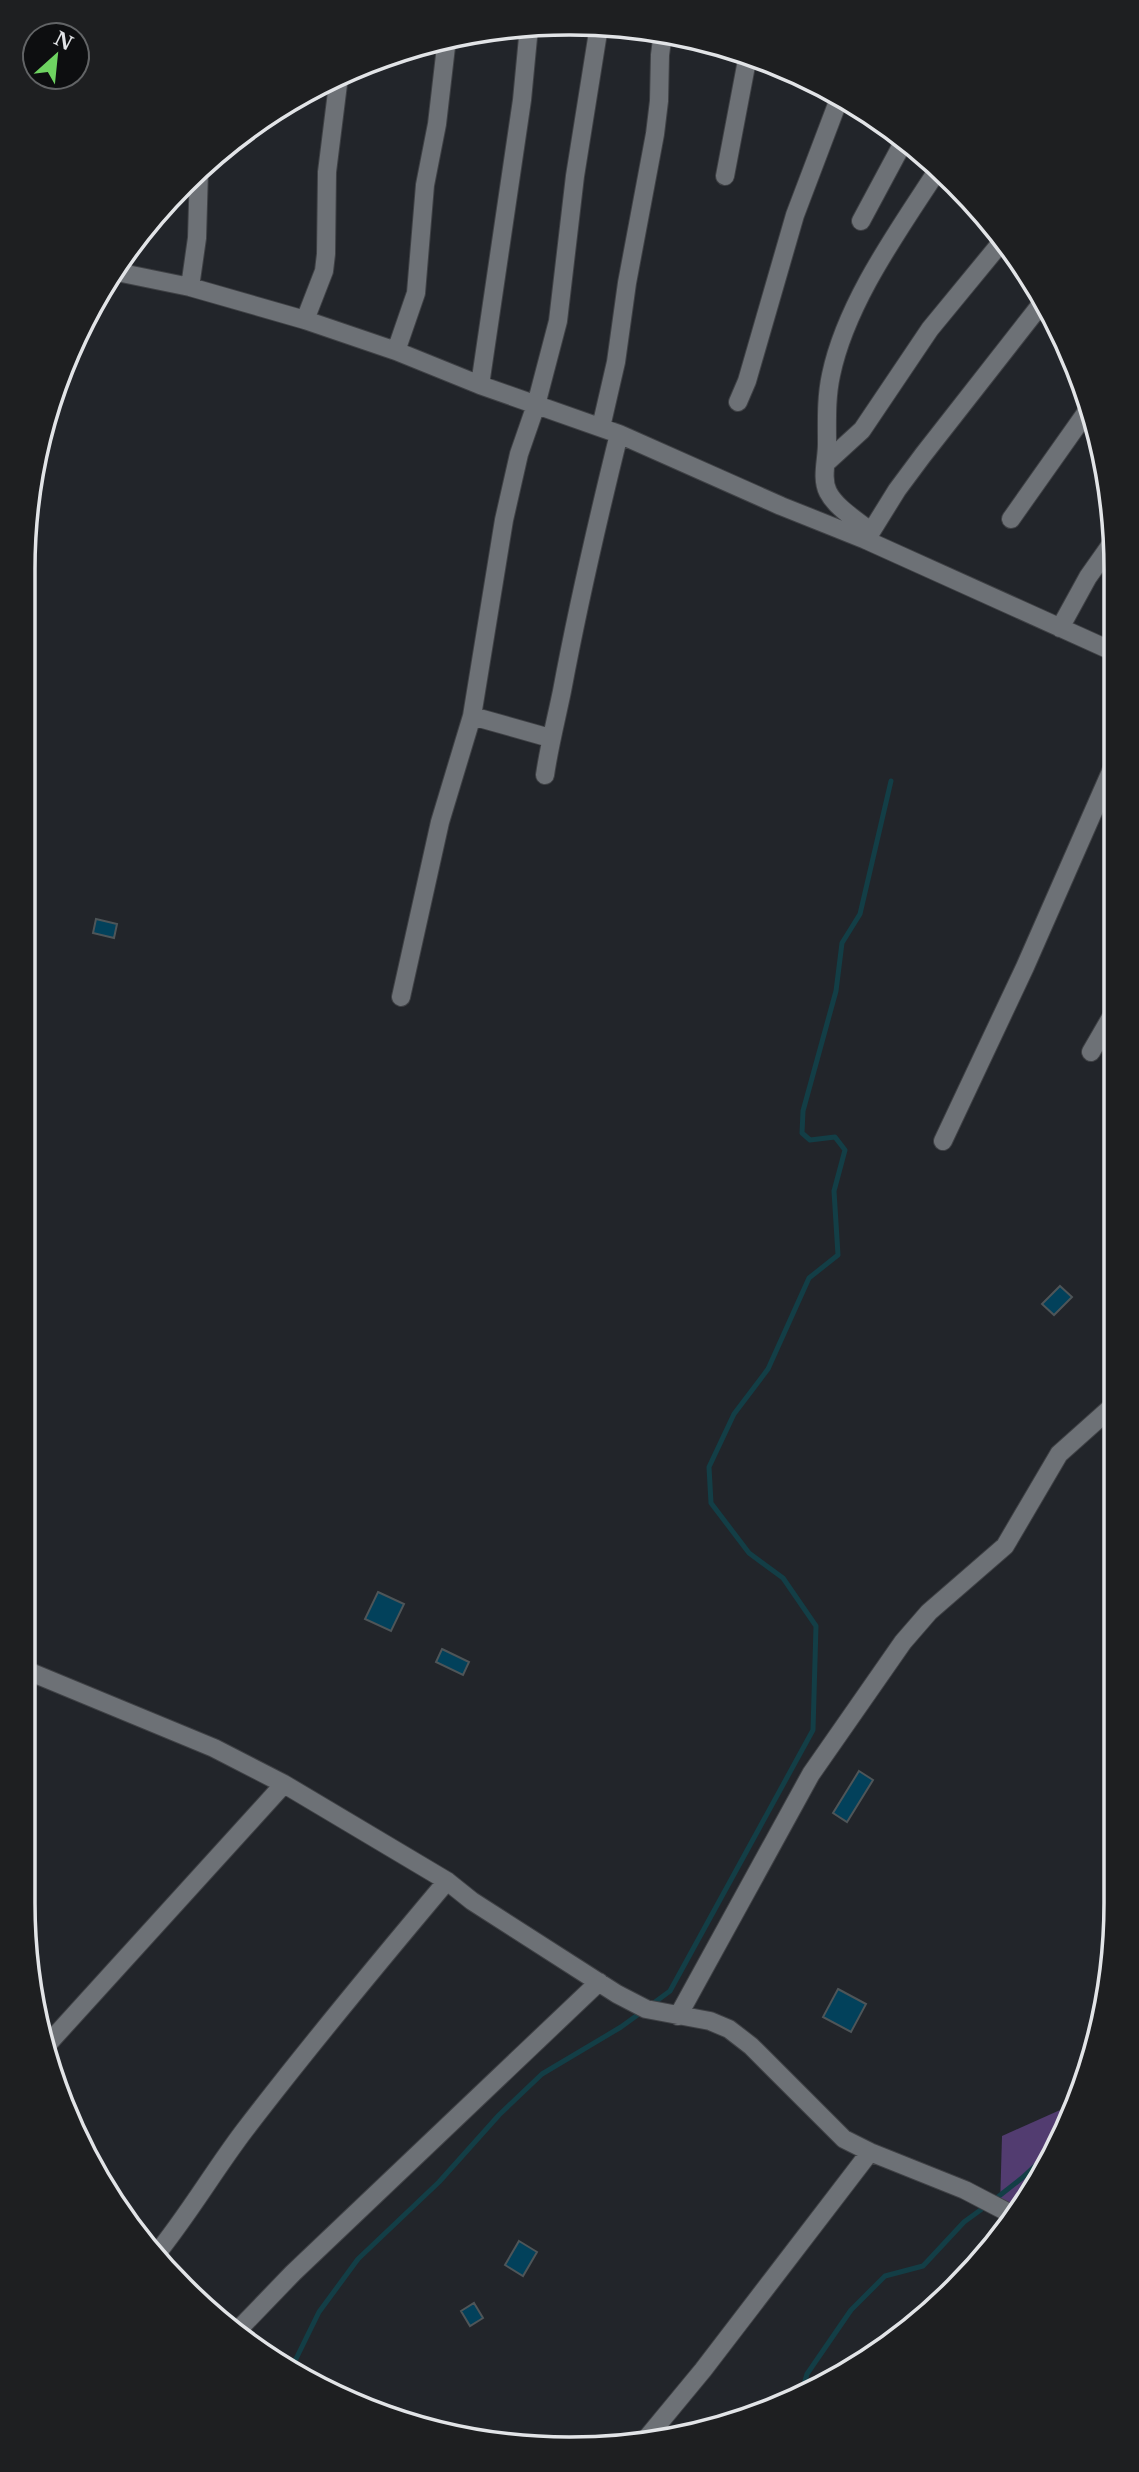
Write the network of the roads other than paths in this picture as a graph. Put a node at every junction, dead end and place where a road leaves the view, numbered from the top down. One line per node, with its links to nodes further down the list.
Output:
1 (597, 36): 21 (street)
2 (528, 37): 19 (street)
3 (662, 43): 23 (street)
4 (446, 50): 18 (street)
5 (746, 65): 9 (street)
6 (337, 88): 17 (street)
7 (836, 107): 20 (street)
8 (900, 149): 12 (street)
9 (724, 176)
10 (932, 178): 25 (street)
11 (198, 186): 15 (street)
12 (861, 221)
13 (997, 248): 25 (street)
14 (125, 274): 15 (street)
15 (190, 287): 17 (street)
16 (1036, 310): 27 (street)
17 (305, 320): 18 (street)
18 (396, 351): 19 (street)
19 (480, 385): 21 (street)
20 (738, 402)
21 (536, 405): 23 (street); 31 (street)
22 (1082, 418): 26 (street)
23 (601, 427): 24 (street)
24 (619, 434): 27 (street); 32 (street)
25 (827, 462): 27 (street)
26 (1011, 519)
27 (869, 536): 29 (street)
28 (1104, 555): 29 (street)
29 (1060, 628): 30 (street)
30 (1104, 647)
31 (472, 716): 32 (street); 35 (street)
32 (550, 738): 33 (street)
33 (545, 775)
34 (1104, 787): 38 (street)
35 (401, 997)
36 (1104, 1030): 37 (street)
37 (1091, 1052)
38 (943, 1141)
39 (1104, 1414): 44 (street)
40 (35, 1674): 41 (street)
41 (284, 1784): 42 (street); 45 (street)
42 (447, 1881): 43 (street); 48 (street)
43 (599, 1982): 44 (street); 49 (street)
44 (678, 2016): 46 (street)
45 (52, 2039)
46 (870, 2152): 47 (street); 50 (street)
47 (1006, 2211)
48 (162, 2248)
49 (242, 2326)
50 (653, 2430)

